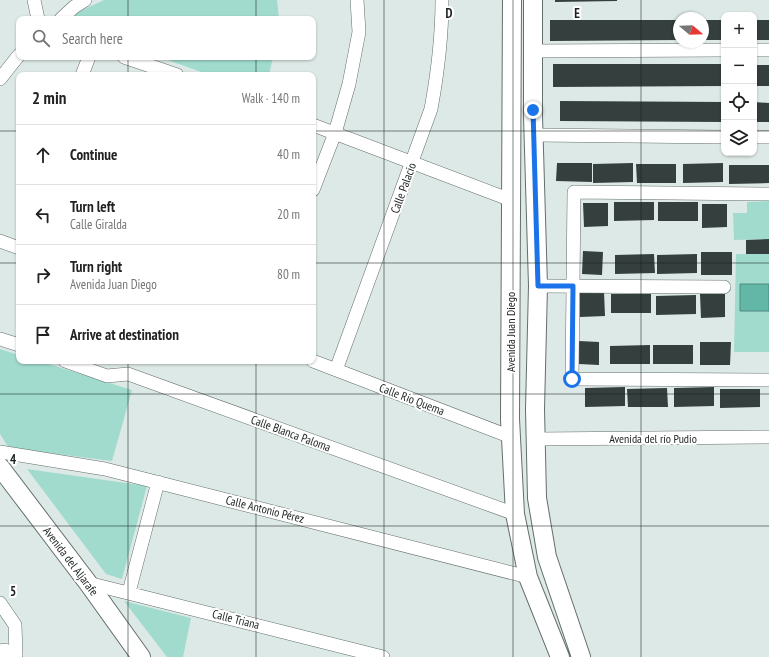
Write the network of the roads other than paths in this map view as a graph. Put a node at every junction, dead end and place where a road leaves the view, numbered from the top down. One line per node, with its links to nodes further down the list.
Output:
1 (34, 0): 7 (street)
2 (85, 0): 8 (street)
3 (357, 0): 20 (street)
4 (442, 0): 25 (street, Calle Palacio)
5 (512, 0): 28 (street, Avenida Juan Diego)
6 (533, 0): 12 (street)
7 (37, 16)
8 (64, 16)
9 (721, 50): 12 (street)
10 (757, 50): 11 (street)
11 (769, 50)
12 (532, 51): 21 (street)
13 (16, 60): 18 (street)
14 (88, 60): 16 (street)
15 (132, 60): 17 (street)
16 (83, 72)
17 (166, 72)
18 (0, 79)
19 (316, 126): 20 (street)
20 (335, 133): 25 (street); 26 (street)
21 (534, 135): 22 (street); 31 (street)
22 (721, 137)
23 (757, 137): 24 (street)
24 (769, 137)
25 (412, 163): 28 (street); 38 (street, Calle Palacio)
26 (316, 182)
27 (769, 194): 32 (street)
28 (511, 200): 40 (street, Avenida Juan Diego)
29 (0, 241): 30 (street)
30 (16, 247)
31 (538, 286): 32 (street); 42 (street)
32 (573, 286): 33 (street); 39 (street)
33 (724, 287)
34 (0, 339): 35 (street)
35 (16, 344)
36 (316, 362): 38 (street, Calle Río Quema)
37 (73, 364): 45 (street, Calle Blanca Paloma)
38 (336, 370): 40 (street, Calle Río Quema)
39 (769, 380)
40 (511, 437): 45 (street, Avenida Juan Diego)
41 (769, 437): 42 (street, Avenida del río Pudio)
42 (536, 439): 55 (street)
43 (0, 464): 44 (street, Calle Antonio Pérez); 47 (street, Avenida del Aljarafe)
44 (158, 482): 46 (street, Calle Antonio Pérez); 48 (street)
45 (515, 514): 46 (street, Avenida Juan Diego)
46 (528, 577): 54 (street, Avenida Juan Diego)
47 (88, 582): 48 (street, Calle Triana); 52 (street, Avenida del Aljarafe)
48 (129, 592): 53 (street, Calle Triana)
49 (0, 603): 51 (street)
50 (0, 651): 51 (street)
51 (17, 656)
52 (141, 657)
53 (383, 657)
54 (560, 657)
55 (581, 657)

